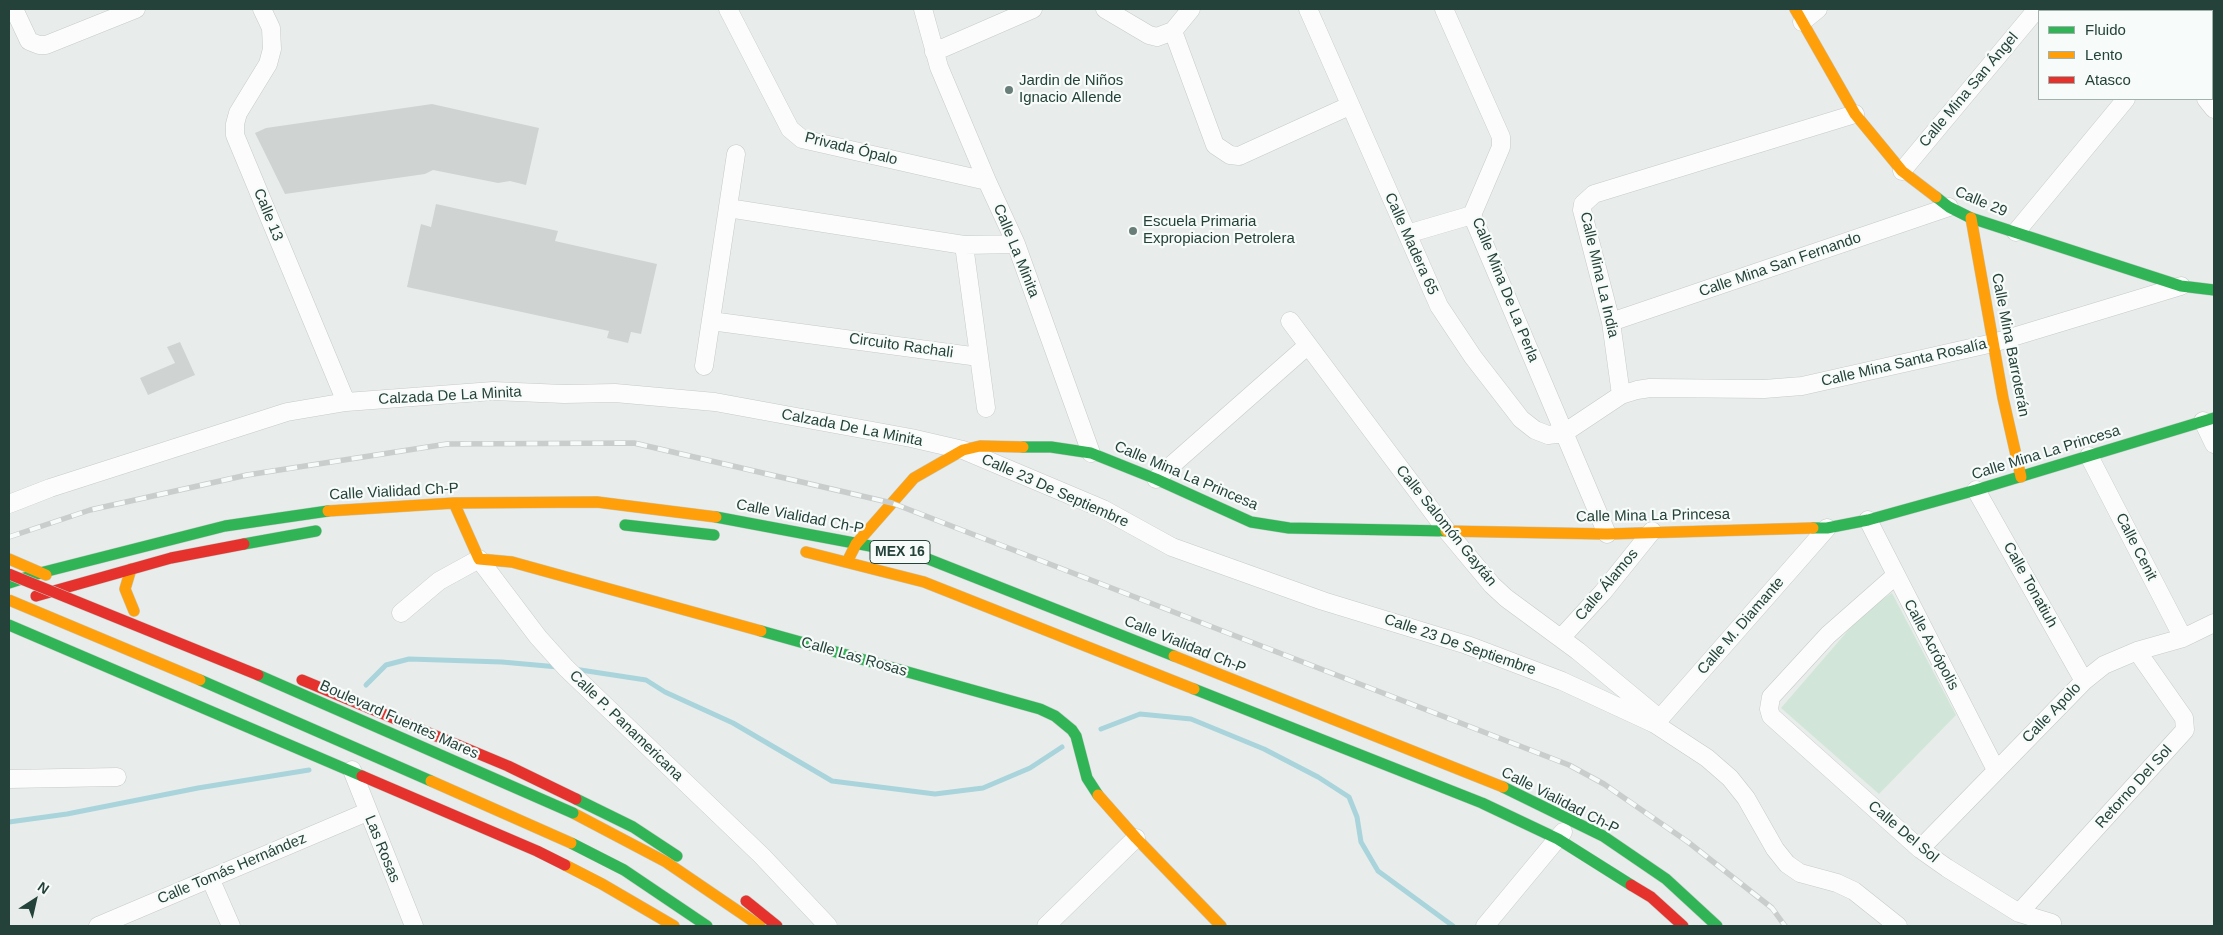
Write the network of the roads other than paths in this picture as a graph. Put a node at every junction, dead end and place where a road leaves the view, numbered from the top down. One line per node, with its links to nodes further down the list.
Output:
1 (14, 9): 2 (street)
2 (136, 9)
3 (262, 9): 40 (street, Calle 13)
4 (728, 9): 21 (street, Privada Ópalo)
5 (923, 9): 15 (street, Calle La Minita)
6 (1105, 9): 14 (street)
7 (1191, 9): 14 (street)
8 (1308, 9): 17 (street, Calle Madera 65)
9 (1444, 9): 24 (street, Calle Mina De La Perla)
10 (1818, 9): 13 (street)
11 (2037, 9): 20 (street, Calle Mina San Ángel)
12 (1028, 10): 15 (street)
13 (1799, 15): 18 (main road, Calle 29)
14 (1173, 31): 17 (street)
15 (934, 52): 21 (street, Calle La Minita)
16 (2125, 100): 26 (street)
17 (1349, 106): 27 (street, Calle Madera 65)
18 (1855, 114): 20 (main road, Calle 29); 34 (street, Calle Mina La India)
19 (736, 154): 23 (street)
20 (1902, 171): 22 (main road, Calle 29)
21 (987, 181): 28 (street, Calle La Minita)
22 (1949, 207): 25 (main road, Calle 29); 34 (street, Calle Mina San Fernando)
23 (728, 208): 29 (street); 32 (street)
24 (1472, 215): 27 (street); 43 (street, Calle Mina De La Perla)
25 (1971, 218): 26 (main road, Calle 29); 35 (main road, Calle Mina Barroterán)
26 (2016, 232): 30 (main road, Calle 29)
27 (1407, 234): 43 (street, Calle Madera 65)
28 (1016, 244): 29 (street); 46 (street, Calle La Minita)
29 (964, 245): 37 (street)
30 (2180, 286): 31 (main road, Calle 29); 35 (street, Calle Mina Santa Rosalía)
31 (2214, 290)
32 (711, 321): 37 (street, Circuito Rachali); 38 (street)
33 (1290, 321): 36 (street, Calle Salomón Gaytán)
34 (1611, 322): 39 (street, Calle Mina La India)
35 (1993, 343): 39 (street, Calle Mina Santa Rosalía); 48 (main road, Calle Mina Barroterán)
36 (1307, 346): 49 (street); 59 (street, Calle Salomón Gaytán)
37 (980, 357): 41 (street)
38 (704, 366)
39 (1621, 395): 43 (street)
40 (346, 402): 45 (street, Calzada De La Minita); 52 (street, Calzada De La Minita)
41 (986, 408)
42 (2209, 420): 44 (street); 47 (main road, Calle Mina La Princesa)
43 (1564, 434): 61 (street)
44 (2214, 444)
45 (963, 450): 46 (main road, Calzada De La Minita); 63 (main road, Calzada De La Minita); 86 (street, Calle 23 De Septiembre)
46 (1091, 453): 49 (main road, Calle Mina La Princesa)
47 (2090, 456): 48 (main road, Calle Mina La Princesa); 81 (street, Calle Cenit)
48 (2021, 477): 50 (main road, Calle Mina La Princesa)
49 (1156, 479): 59 (main road, Calle Mina La Princesa)
50 (1976, 490): 55 (main road, Calle Mina La Princesa); 85 (street, Calle Tonatiuh)
51 (454, 503): 53 (main road, Calle P. Panamericana); 63 (main road, Calle Vialidad Ch-P / MEX 16); 69 (main road, Calle Vialidad Ch-P / MEX 16)
52 (9, 504)
53 (455, 520): 54 (main road, Calle Vialidad Ch-P); 66 (main road, Calle P. Panamericana)
54 (479, 520)
55 (1868, 520): 57 (main road, Calle Mina La Princesa); 71 (street, Calle Acrópolis)
56 (616, 524): 62 (main road)
57 (1827, 528): 60 (main road, Calle Mina La Princesa); 86 (street, Calle M. Diamante)
58 (332, 529): 68 (main road)
59 (1447, 531): 61 (main road, Calle Mina La Princesa); 80 (street, Calle Salomón Gaytán)
60 (1652, 532): 61 (main road, Calle Mina La Princesa); 80 (street, Calle Álamos)
61 (1608, 534)
62 (723, 537)
63 (856, 544): 67 (main road, Calzada De La Minita); 92 (main road, Calle Vialidad Ch-P / MEX 16)
64 (795, 549): 67 (main road, MEX 16)
65 (9, 559): 69 (main road)
66 (479, 559): 77 (street); 93 (main road, Calle Las Rosas); 108 (street, Calle P. Panamericana)
67 (847, 562): 94 (main road, MEX 16)
68 (131, 569): 73 (main road); 76 (main road)
69 (40, 573): 72 (main road, Calle Vialidad Ch-P / MEX 16); 73 (main road)
70 (9, 574): 106 (main road, Boulevard Fuentes Mares, bridge)
71 (1895, 576): 88 (street, Calle Acrópolis); 95 (street, Calle Del Sol)
72 (9, 583)
73 (72, 585): 75 (main road); 82 (main road)
74 (9, 600): 105 (main road, bridge)
75 (9, 605)
76 (119, 605)
77 (401, 613)
78 (2214, 623): 81 (street, Calle Apolo)
79 (9, 625): 82 (main road)
80 (1561, 638): 86 (street, Calle Salomón Gaytán)
81 (2184, 638): 83 (street, Calle Apolo)
82 (44, 640): 87 (main road)
83 (2138, 650): 85 (street, Calle Apolo); 99 (street, Retorno Del Sol)
84 (290, 675): 97 (main road)
85 (2084, 681): 88 (street, Calle Apolo)
86 (1657, 721): 114 (street, Calle 23 De Septiembre)
87 (352, 770): 91 (street, Las Rosas); 104 (main road)
88 (1996, 770): 95 (street, Calle Apolo)
89 (117, 777): 90 (street)
90 (9, 779)
91 (367, 812): 96 (street, Calle Tomás Hernández); 103 (street, Las Rosas)
92 (1571, 822): 94 (street); 113 (main road, Calle Vialidad Ch-P / MEX 16)
93 (1136, 838): 109 (street); 110 (main road, Calle Las Rosas)
94 (1558, 839): 111 (street); 112 (main road, MEX 16)
95 (1920, 849): 99 (street, Calle Del Sol)
96 (210, 878): 101 (street, Calle Tomás Hernández); 102 (street)
97 (712, 879)
98 (737, 895): 107 (main road)
99 (2020, 913): 100 (street, Calle Del Sol)
100 (2052, 923)
101 (98, 926)
102 (231, 926)
103 (414, 926)
104 (674, 926)
105 (707, 926)
106 (760, 926)
107 (778, 926)
108 (828, 926)
109 (1046, 926)
110 (1221, 926)
111 (1485, 926)
112 (1683, 926)
113 (1717, 926)
114 (1898, 926)

